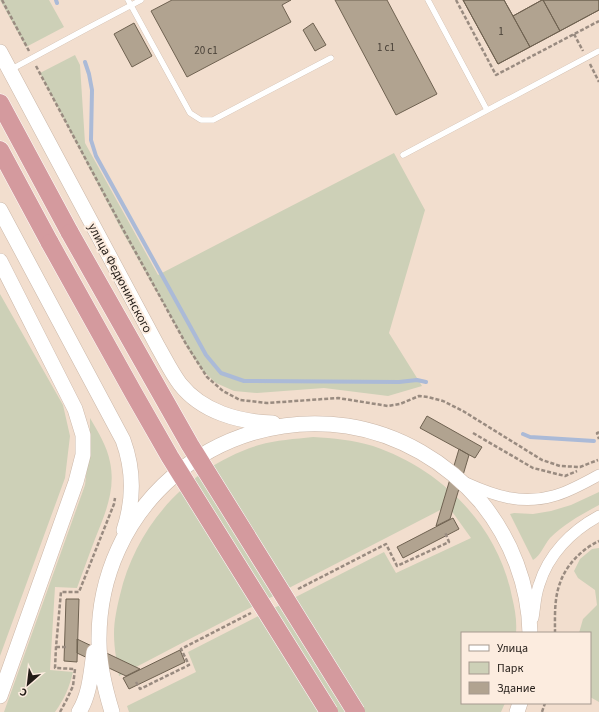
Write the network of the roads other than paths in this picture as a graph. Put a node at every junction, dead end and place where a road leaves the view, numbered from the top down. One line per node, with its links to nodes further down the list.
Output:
1 (141, 0): 3 (lane)
2 (428, 0): 9 (lane)
3 (130, 3): 6 (lane); 7 (lane)
4 (599, 51): 9 (lane)
5 (0, 52): 7 (main road, улица Федюнинского)
6 (331, 58)
7 (10, 70): 14 (main road, улица Федюнинского)
8 (0, 103): 26 (highway, улица Федюнинского, bridge)
9 (487, 110): 11 (lane)
10 (0, 150): 25 (highway, bridge)
11 (404, 154)
12 (0, 210): 18 (main road)
13 (0, 260): 22 (main road)
14 (302, 424): 16 (main road); 18 (main road)
15 (599, 476): 16 (street)
16 (460, 480): 20 (main road)
17 (599, 516): 21 (street)
18 (114, 560): 19 (main road)
19 (100, 617): 23 (main road); 24 (main road)
20 (531, 632)
21 (531, 632)
22 (0, 696)
23 (79, 712)
24 (112, 712)
25 (329, 712)
26 (356, 712)

